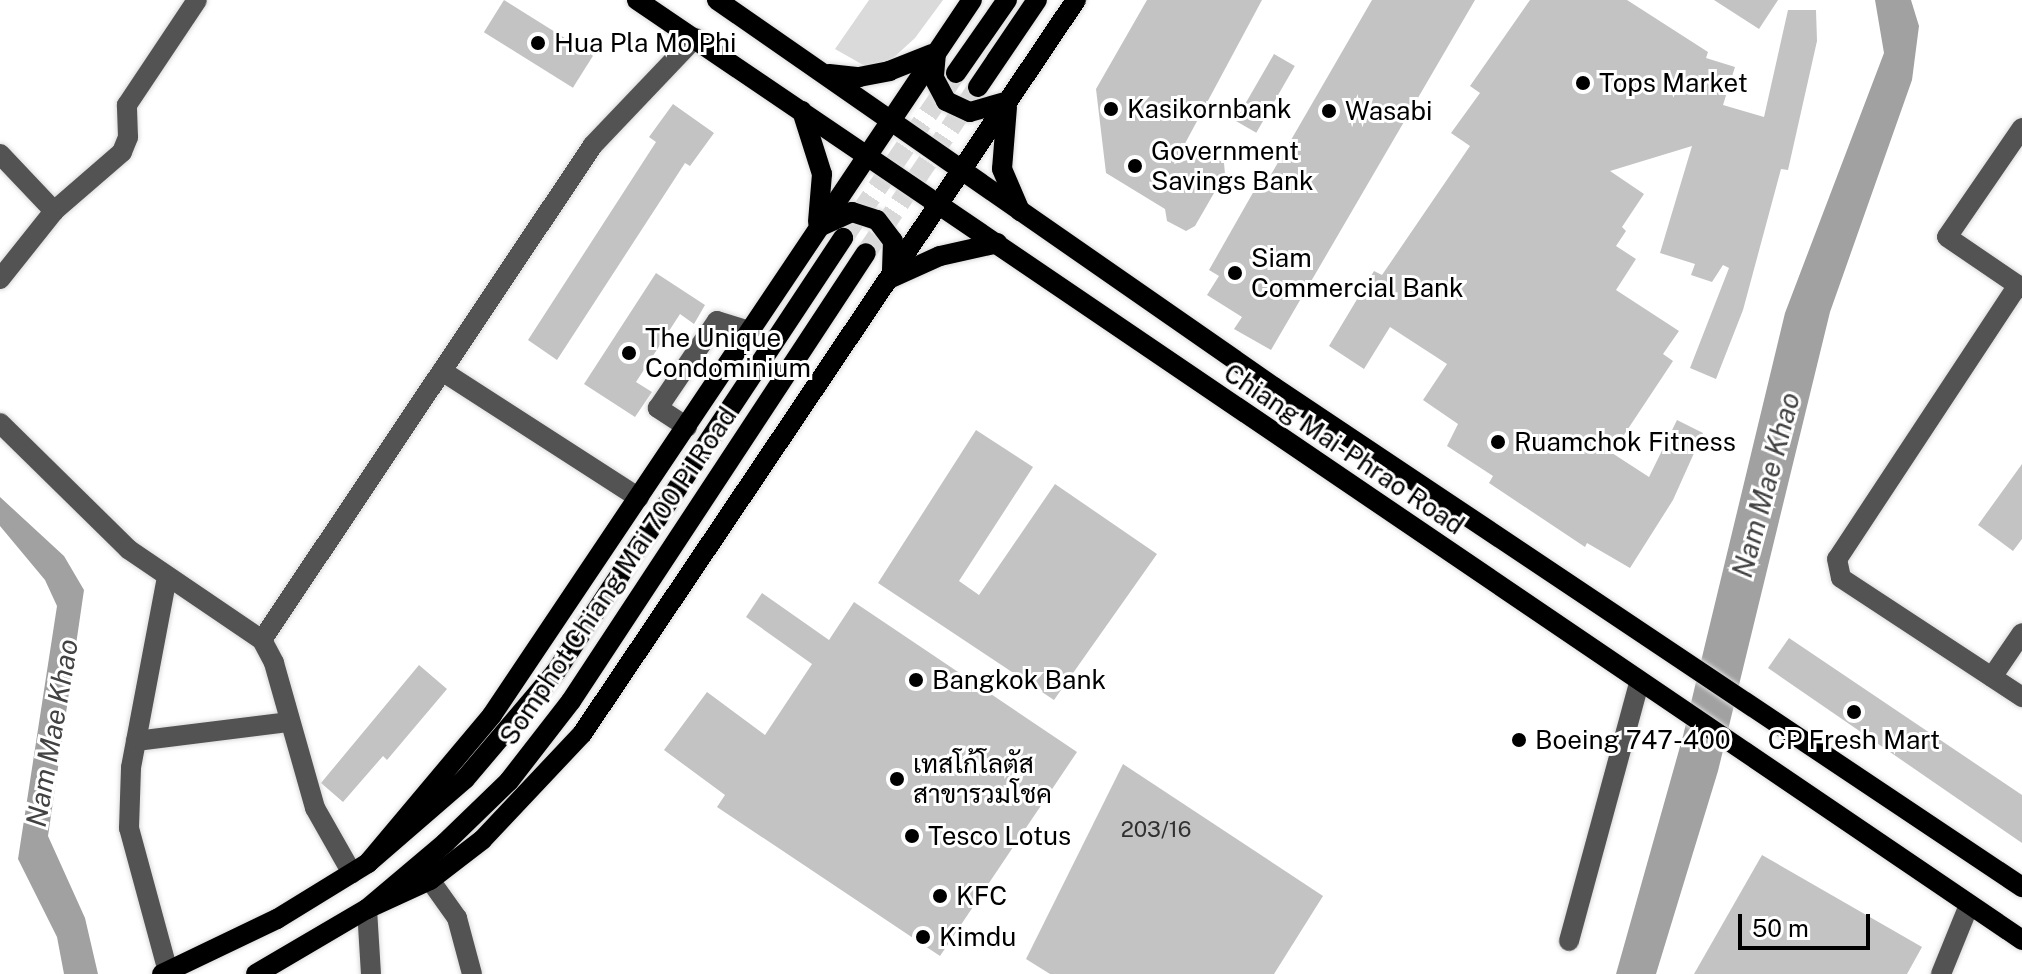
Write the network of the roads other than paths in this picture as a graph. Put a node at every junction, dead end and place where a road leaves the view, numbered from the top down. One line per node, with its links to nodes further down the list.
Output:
1 (197, 0): 21 (street)
2 (637, 0): 8 (main road, Chiang Mai-Phrao Road)
3 (717, 0): 10 (main road, Chiang Mai-Phrao Road)
4 (972, 0): 9 (main road)
5 (1007, 0): 11 (main road)
6 (1037, 0): 12 (main road)
7 (1076, 0): 13 (main road)
8 (695, 38): 14 (main road, Chiang Mai-Phrao Road); 31 (street)
9 (937, 51): 10 (main road); 13 (main road); 15 (main road)
10 (825, 73): 15 (main road, Chiang Mai-Phrao Road)
11 (956, 73)
12 (978, 87)
13 (1008, 99): 19 (main road); 22 (main road)
14 (802, 111): 18 (main road, Chiang Mai-Phrao Road); 23 (main road)
15 (890, 120): 18 (main road); 19 (main road, Chiang Mai-Phrao Road)
16 (2022, 128): 29 (street)
17 (0, 154): 21 (street)
18 (868, 155): 20 (main road, Chiang Mai-Phrao Road); 23 (main road)
19 (961, 170): 20 (main road); 22 (main road, Chiang Mai-Phrao Road)
20 (940, 203): 25 (main road, Chiang Mai-Phrao Road); 28 (main road)
21 (54, 211): 27 (street)
22 (1021, 212): 45 (main road, Chiang Mai-Phrao Road)
23 (817, 230): 28 (main road); 30 (main road)
24 (843, 238): 43 (main road, Somphot Chiang Mai 700 Pi Road)
25 (998, 243): 28 (main road); 39 (main road, Chiang Mai-Phrao Road)
26 (866, 253): 47 (main road, Somphot Chiang Mai 700 Pi Road)
27 (0, 279)
28 (888, 280): 44 (main road)
29 (2020, 286): 38 (street)
30 (750, 331): 33 (main road); 33 (street)
31 (442, 371): 34 (street); 37 (street)
32 (0, 423): 35 (street)
33 (687, 427): 34 (main road)
34 (639, 498): 43 (main road)
35 (167, 577): 37 (street); 42 (street)
36 (2022, 633): 38 (street)
37 (262, 640): 41 (street)
38 (1992, 677): 40 (street)
39 (1648, 689): 46 (main road, Chiang Mai-Phrao Road); 49 (street)
40 (2022, 697)
41 (288, 722): 42 (street); 43 (street)
42 (136, 741): 50 (street)
43 (360, 868): 50 (main road, Somphot Chiang Mai 700 Pi Road)
44 (430, 880): 47 (main road); 53 (street)
45 (2022, 887)
46 (1969, 905): 48 (main road, Chiang Mai-Phrao Road); 54 (street)
47 (367, 909): 51 (main road, Somphot Chiang Mai 700 Pi Road); 52 (street)
48 (2022, 940)
49 (1569, 941)
50 (165, 973)
51 (256, 974)
52 (371, 974)
53 (472, 974)
54 (1941, 974)

